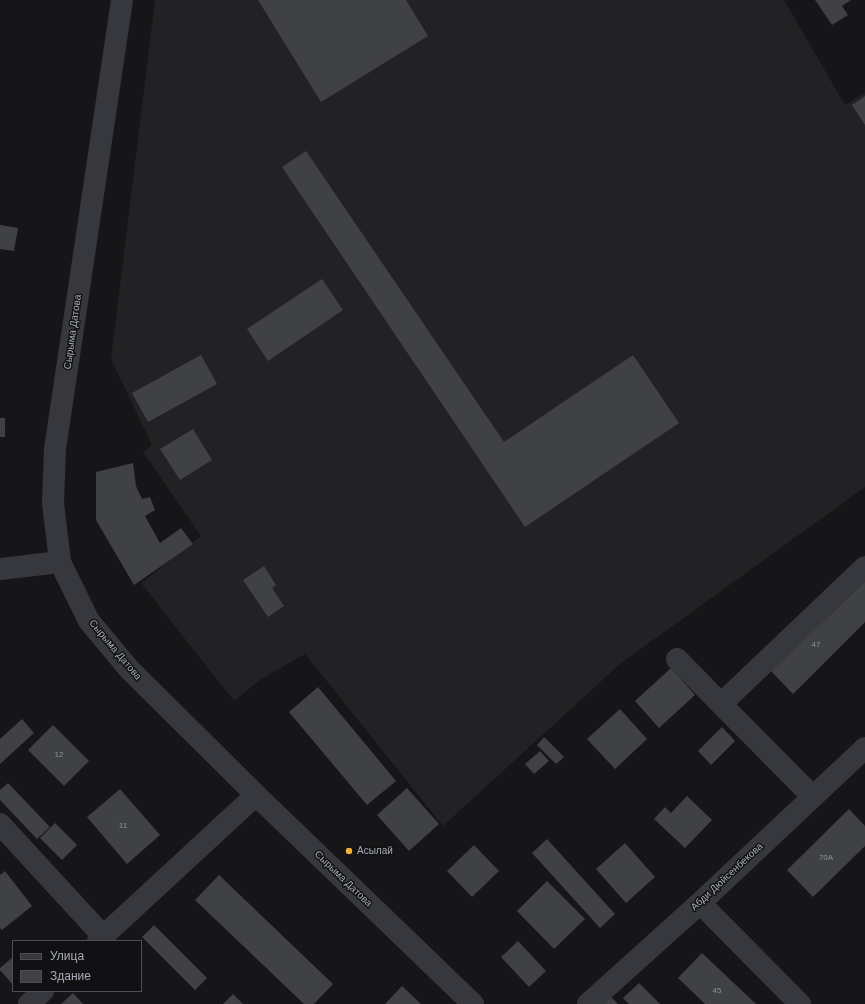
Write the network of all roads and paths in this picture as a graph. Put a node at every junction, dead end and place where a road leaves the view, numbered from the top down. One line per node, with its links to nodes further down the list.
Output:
1 (122, 0): 2 (street, Сырыма Датова)
2 (60, 562): 4 (street); 8 (street, Сырыма Датова)
3 (865, 567): 6 (street)
4 (0, 569)
5 (677, 659): 6 (street)
6 (721, 704): 9 (street)
7 (865, 748): 9 (street, Абди Дюйсенбекова)
8 (256, 795): 12 (street); 15 (street, Сырыма Датова)
9 (813, 797): 11 (street, Абди Дюйсенбекова)
10 (0, 824): 12 (street)
11 (700, 903): 16 (street, Абди Дюйсенбекова); 17 (street)
12 (100, 939)
13 (43, 992): 14 (street)
14 (29, 1004)
15 (472, 1004)
16 (588, 1004)
17 (800, 1004)

